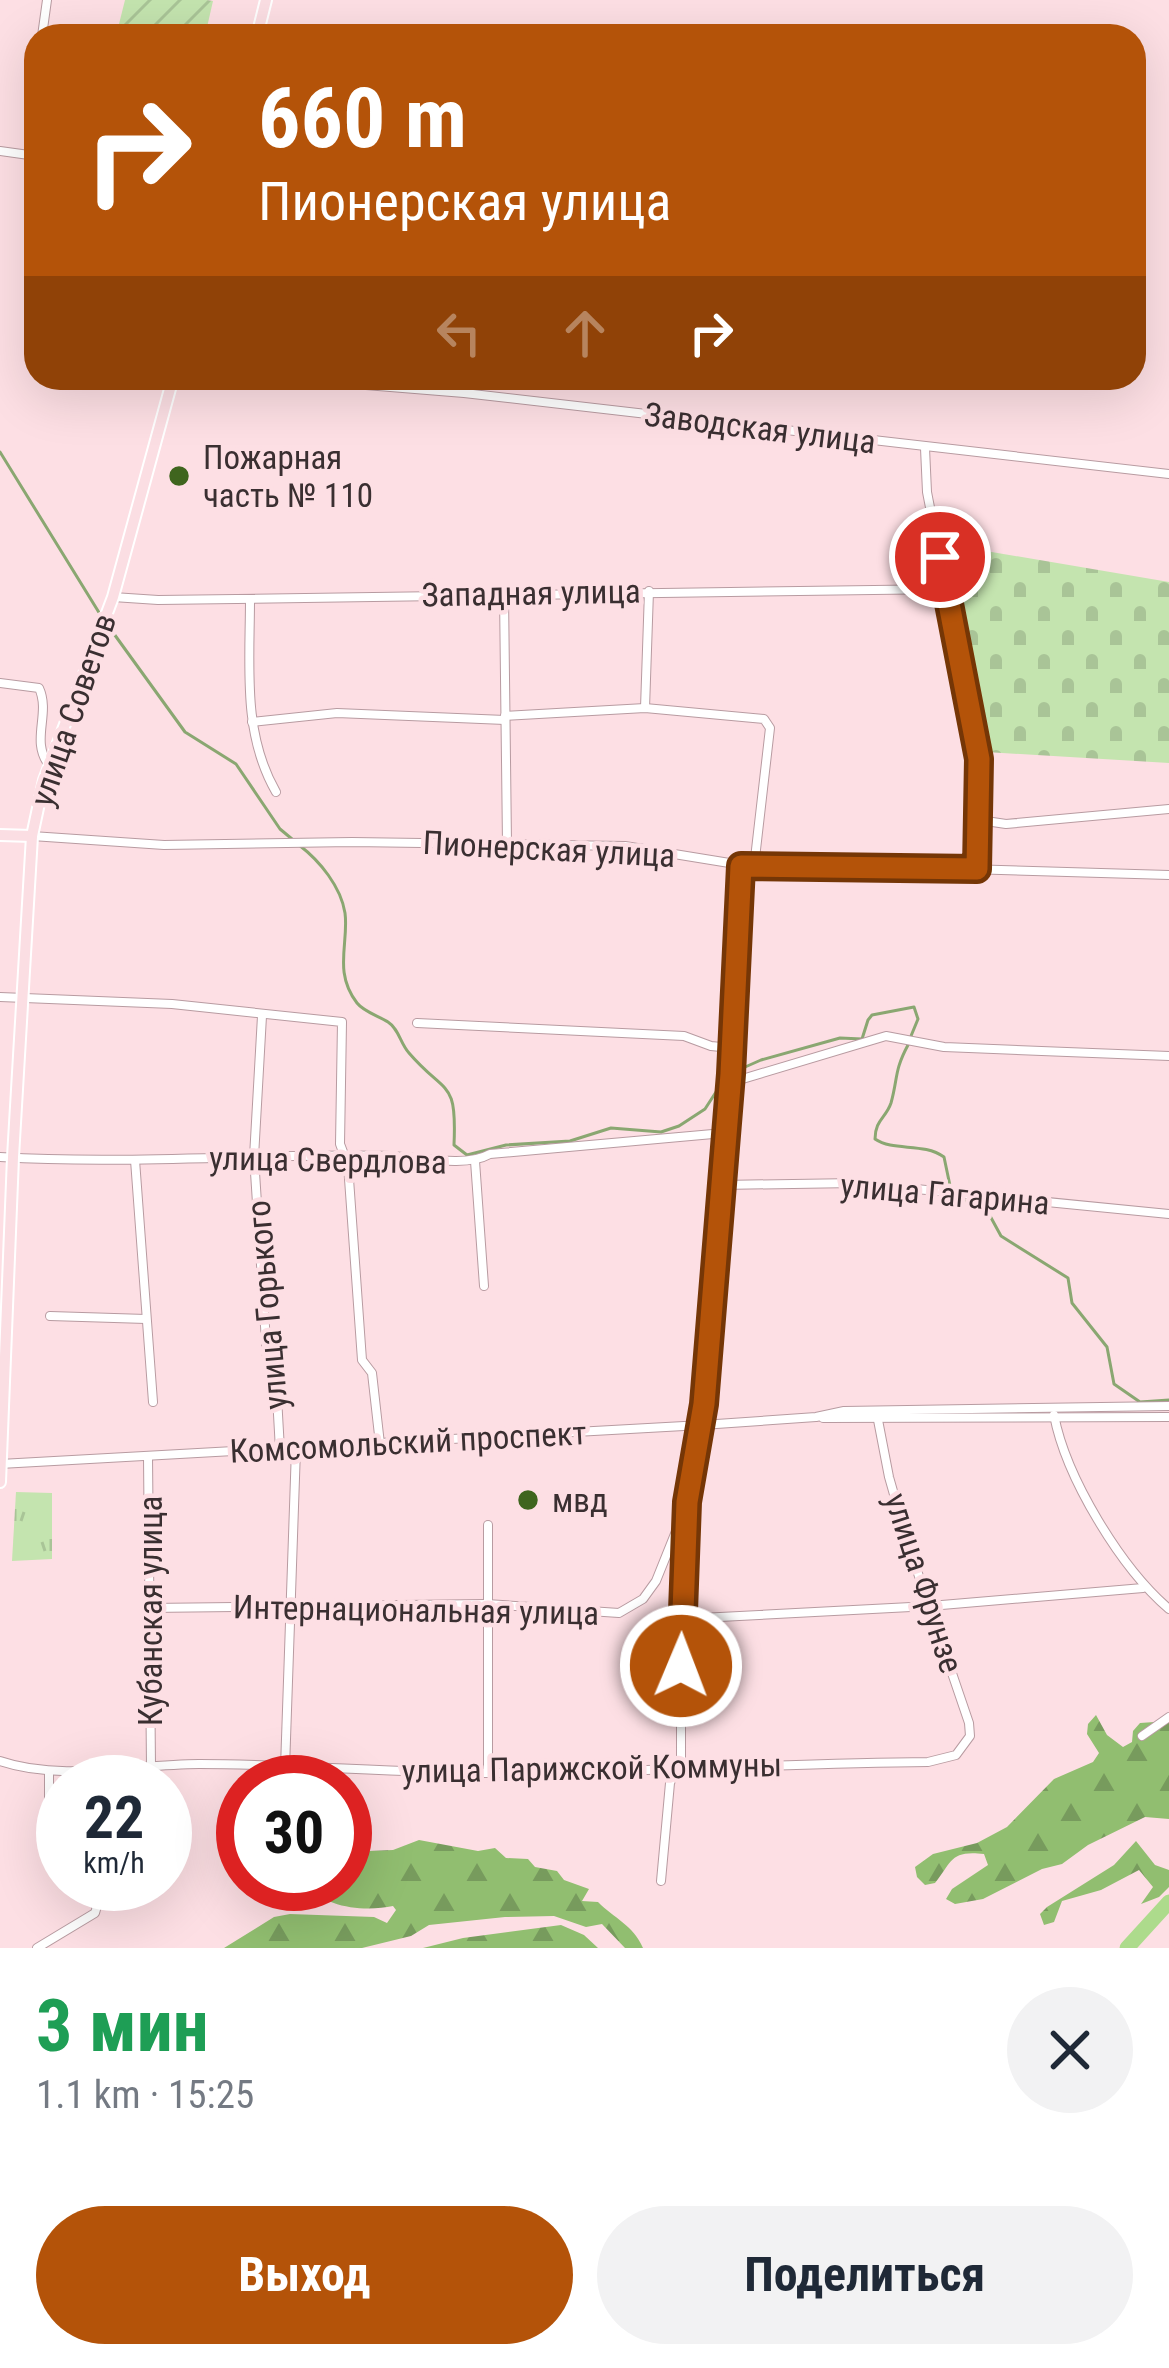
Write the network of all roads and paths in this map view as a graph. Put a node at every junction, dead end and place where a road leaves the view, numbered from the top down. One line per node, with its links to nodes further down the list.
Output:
1 (170, 390): 8 (main road, улица Советов)
2 (427, 390): 3 (street, Заводская улица)
3 (925, 448): 4 (street, Заводская улица); 5 (street)
4 (1169, 474)
5 (948, 590): 6 (street, Западная улица); 17 (street)
6 (649, 591): 7 (street, Западная улица); 11 (street)
7 (504, 596): 9 (street, Западная улица); 12 (street)
8 (113, 597): 9 (street, Западная улица); 14 (main road, улица Советов)
9 (250, 599): 13 (street)
10 (0, 682): 14 (street)
11 (645, 708): 12 (street); 22 (street)
12 (505, 718): 13 (street); 20 (street)
13 (252, 722): 15 (street)
14 (49, 765): 19 (main road, улица Советов)
15 (276, 792)
16 (1169, 809): 17 (street)
17 (979, 820): 23 (street)
18 (0, 835): 19 (main road, Пионерская улица)
19 (32, 836): 20 (street, Пионерская улица); 26 (main road, улица Советов)
20 (507, 843): 21 (street, Пионерская улица)
21 (741, 866): 22 (street, Пионерская улица); 29 (street)
22 (754, 867): 23 (street, Пионерская улица)
23 (977, 869): 24 (street, Пионерская улица)
24 (1169, 875)
25 (0, 997): 26 (street)
26 (24, 998): 27 (street); 35 (main road, улица Советов)
27 (262, 1016): 33 (street); 34 (street, улица Горького)
28 (417, 1023): 29 (street)
29 (731, 1048): 31 (street)
30 (1169, 1056): 31 (street)
31 (729, 1084): 32 (street)
32 (724, 1133): 37 (street, улица Свердлова); 38 (street)
33 (344, 1155): 34 (street, улица Свердлова); 37 (street, улица Свердлова); 51 (street)
34 (254, 1156): 36 (street, улица Свердлова); 52 (street, улица Горького)
35 (7, 1157): 36 (street, улица Свердлова); 41 (main road, улица Советов)
36 (135, 1160): 43 (street)
37 (475, 1160): 40 (street)
38 (721, 1185): 39 (street, улица Гагарина); 50 (street)
39 (1169, 1214)
40 (484, 1286)
41 (3, 1309): 55 (main road, улица Советов)
42 (50, 1316): 43 (street)
43 (146, 1319): 44 (street)
44 (153, 1402)
45 (1169, 1406): 46 (street, Комсомольский проспект)
46 (1054, 1413): 47 (street, Комсомольский проспект); 48 (street, Комсомольский проспект); 49 (street, Комсомольский проспект); 59 (street)
47 (816, 1417): 49 (street, Комсомольский проспект); 50 (street, Комсомольский проспект)
48 (1169, 1417)
49 (878, 1420): 62 (street, улица Фрунзе)
50 (702, 1425): 51 (street, Комсомольский проспект); 57 (street)
51 (380, 1444): 53 (street, Комсомольский проспект)
52 (280, 1450): 53 (street, Комсомольский проспект); 54 (street, Комсомольский проспект)
53 (296, 1450): 60 (street, улица Горького)
54 (148, 1456): 55 (street, Комсомольский проспект); 63 (street, Кубанская улица)
55 (0, 1464): 56 (main road, улица Советов)
56 (0, 1482)
57 (687, 1502): 61 (street, Интернациональная улица); 65 (street)
58 (488, 1525): 61 (street)
59 (1143, 1588): 62 (street); 64 (street)
60 (293, 1604): 61 (street, Интернациональная улица); 63 (street, Интернациональная улица); 70 (street, улица Горького)
61 (487, 1604): 75 (street)
62 (930, 1606): 65 (street); 68 (street, улица Фрунзе)
63 (149, 1608): 69 (street, Кубанская улица)
64 (1169, 1609)
65 (681, 1619): 72 (street)
66 (1169, 1717): 67 (street)
67 (1142, 1736)
68 (965, 1745): 72 (street, улица Парижской Коммуны)
69 (151, 1755)
70 (286, 1755)
71 (0, 1761): 73 (street, улица Парижской Коммуны)
72 (677, 1766): 75 (street, улица Парижской Коммуны); 76 (street)
73 (36, 1768)
74 (372, 1770): 75 (street, улица Парижской Коммуны)
75 (488, 1773)
76 (661, 1881)
77 (95, 1911): 78 (street)
78 (37, 1948)

